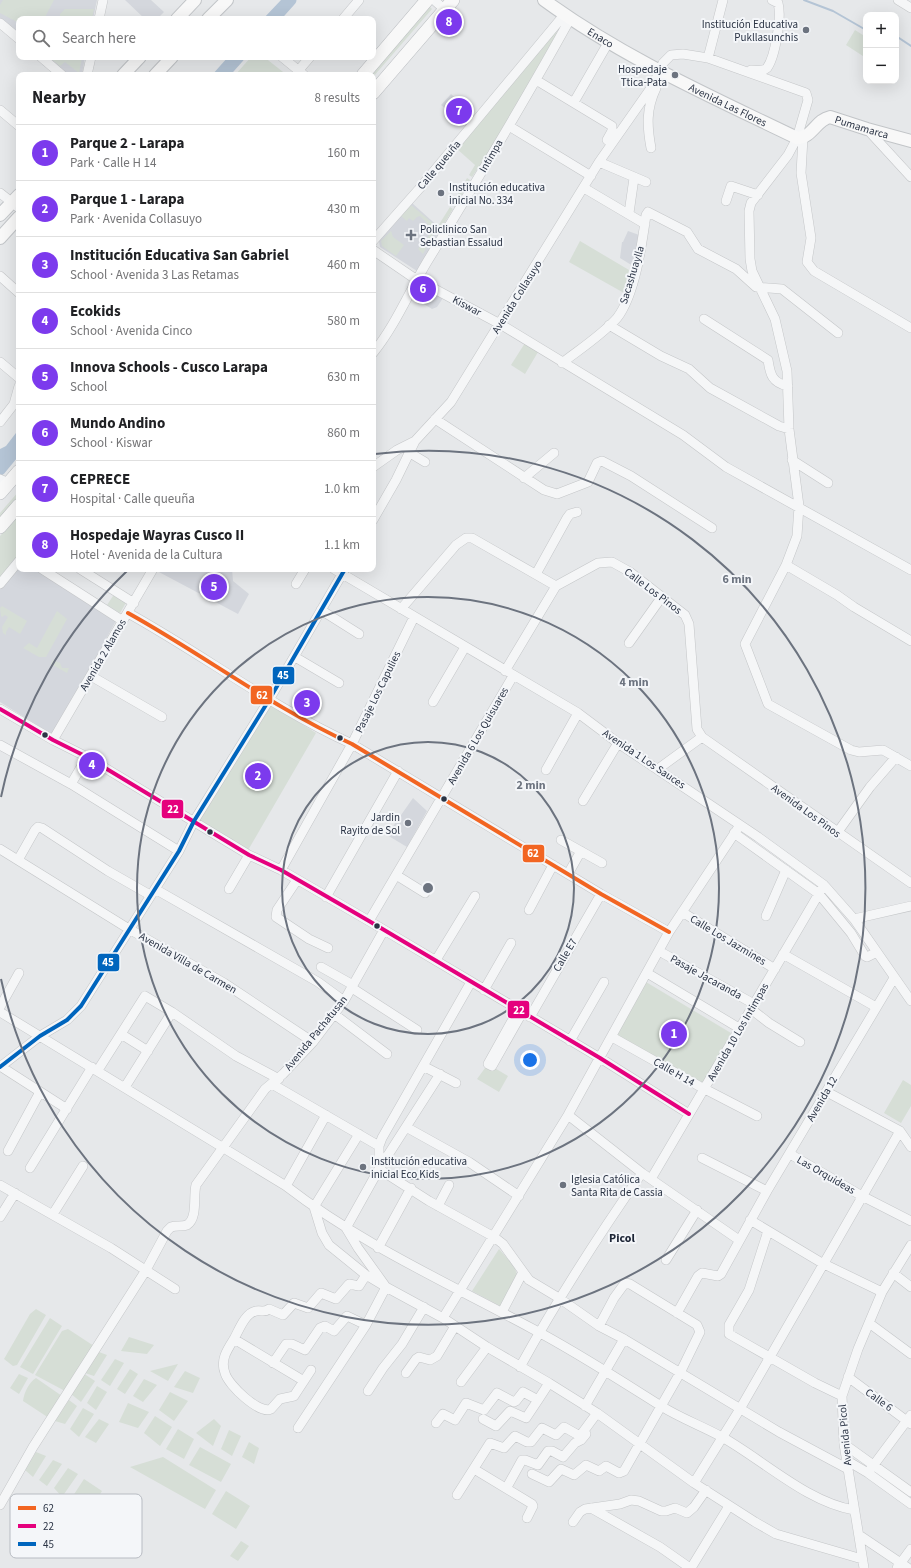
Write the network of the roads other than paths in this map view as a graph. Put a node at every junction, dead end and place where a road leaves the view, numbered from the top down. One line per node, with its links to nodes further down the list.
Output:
1 (103, 0): 14 (street)
2 (195, 0): 15 (main road)
3 (226, 0): 19 (main road)
4 (359, 0): 20 (street)
5 (427, 0): 33 (highway)
6 (434, 0): 12 (street)
7 (723, 0): 25 (street)
8 (772, 0): 35 (street)
9 (898, 0): 13 (street)
10 (211, 2): 16 (main road); 17 (main road); 18 (main road)
11 (552, 2): 21 (main road, Enaco)
12 (449, 5): 44 (highway)
13 (911, 8)
14 (100, 16)
15 (183, 16)
16 (184, 16)
17 (201, 16)
18 (205, 16)
19 (211, 16)
20 (346, 16)
21 (567, 16): 24 (main road, Enaco); 43 (street, Intimpa); 69 (street, Calle queuña)
22 (0, 23): 23 (street)
23 (16, 36)
24 (608, 43): 42 (main road, Enaco); 45 (street)
25 (708, 58): 35 (street); 42 (street)
26 (44, 60): 37 (street)
27 (90, 60): 38 (street)
28 (145, 60): 36 (main road)
29 (148, 60): 36 (main road)
30 (165, 60): 36 (main road)
31 (286, 60): 39 (street)
32 (308, 60): 40 (street)
33 (376, 60)
34 (376, 60): 41 (highway)
35 (746, 70): 50 (street)
36 (143, 71)
37 (58, 72)
38 (88, 72)
39 (300, 72)
40 (302, 72)
41 (366, 72)
42 (662, 72): 50 (main road, Avenida Las Flores); 52 (street); 53 (street, Avenida Collasuyo)
43 (536, 80): 45 (street); 48 (street, Intimpa)
44 (376, 90)
45 (574, 102): 54 (street)
46 (0, 110): 47 (street)
47 (16, 123)
48 (509, 126): 54 (street); 72 (street, Intimpa)
49 (867, 129): 50 (main road, Pumamarca); 51 (main road, Pumamarca); 55 (street)
50 (800, 138): 60 (street); 78 (street)
51 (911, 141)
52 (651, 148)
53 (599, 162): 54 (street, Avenida Collasuyo); 56 (street)
54 (588, 175): 58 (street, Avenida Collasuyo)
55 (911, 177)
56 (634, 178): 57 (street); 63 (street)
57 (646, 182)
58 (584, 188): 63 (street); 76 (street, Avenida Collasuyo)
59 (16, 192): 62 (main road)
60 (758, 195): 61 (street); 73 (street)
61 (726, 201)
62 (12, 202): 64 (main road); 67 (main road)
63 (629, 213): 66 (street)
64 (0, 215)
65 (16, 220): 68 (main road)
66 (645, 224): 73 (street, Sacashuaylla); 77 (street, Sacashuaylla)
67 (0, 227)
68 (0, 238)
69 (376, 238)
70 (376, 252): 72 (street, Kiswar)
71 (0, 276): 74 (street)
72 (417, 279): 76 (street, Kiswar); 80 (street, Intimpa)
73 (761, 288): 79 (street); 84 (street)
74 (16, 290)
75 (704, 319): 84 (street)
76 (500, 324): 82 (street, Kiswar); 86 (street, Avenida Collasuyo)
77 (609, 325): 82 (street, Sacashuaylla); 88 (street)
78 (911, 328)
79 (838, 334)
80 (376, 348)
81 (0, 362): 83 (street)
82 (562, 363): 99 (street, Kiswar)
83 (16, 375)
84 (788, 386): 88 (street)
85 (16, 397): 87 (street)
86 (435, 419): 89 (street, Avenida Collasuyo); 96 (street)
87 (0, 422)
88 (789, 429): 92 (street)
89 (415, 441): 91 (street, Avenida Collasuyo); 94 (street)
90 (554, 452): 96 (street)
91 (410, 453): 93 (street); 102 (street, Avenida Collasuyo)
92 (792, 460): 97 (street); 99 (street)
93 (425, 462)
94 (376, 465)
95 (16, 474): 98 (highway)
96 (524, 478): 104 (street)
97 (828, 483)
98 (3, 485)
99 (799, 506): 106 (street); 107 (street, Kiswar)
100 (16, 508): 103 (highway)
101 (577, 512): 114 (street)
102 (376, 515)
103 (0, 527)
104 (712, 528)
105 (16, 565): 115 (street)
106 (786, 565): 125 (street); 143 (street)
107 (911, 570)
108 (47, 572): 122 (street)
109 (85, 572): 119 (street)
110 (151, 572): 119 (street, Avenida 2 Alamos)
111 (303, 572): 116 (street)
112 (340, 572): 121 (street)
113 (342, 572): 120 (street, Avenida 1 Los Sauces)
114 (536, 574): 117 (street); 120 (street)
115 (0, 584)
116 (296, 584)
117 (556, 586): 118 (street, Calle Los Pinos); 129 (street)
118 (661, 598): 126 (street); 137 (street, Calle Los Pinos)
119 (134, 603): 122 (street, Avenida 2 Alamos)
120 (401, 609): 123 (street, Avenida 1 Los Sauces)
121 (321, 610): 124 (street); 128 (street)
122 (125, 617): 130 (street, Avenida 2 Alamos); 132 (street)
123 (414, 618): 127 (street, Avenida 1 Los Sauces); 140 (street, Pasaje Los Capulies)
124 (359, 634)
125 (911, 641)
126 (629, 643)
127 (465, 647): 129 (street, Avenida 1 Los Sauces); 133 (street)
128 (295, 657): 131 (street); 132 (street)
129 (509, 673): 135 (street, Avenida 1 Los Sauces); 149 (street, Avenida 6 Los Quisuares)
130 (91, 676): 136 (street); 138 (street, Avenida 2 Alamos)
131 (339, 683)
132 (270, 700): 140 (street); 151 (street)
133 (432, 702)
134 (0, 708): 138 (street)
135 (578, 713): 139 (street, Avenida 1 Los Sauces); 146 (street)
136 (162, 717)
137 (702, 737): 145 (street); 153 (street, Avenida Los Pinos)
138 (53, 740): 142 (street)
139 (618, 743): 145 (street, Avenida 1 Los Sauces); 150 (street)
140 (352, 744): 147 (street); 163 (street, Pasaje Los Capulies)
141 (0, 745): 148 (street)
142 (88, 757): 148 (street); 151 (street)
143 (896, 757): 144 (street); 153 (street)
144 (911, 766)
145 (658, 769): 152 (street, Avenida 1 Los Sauces)
146 (546, 770)
147 (398, 771): 149 (street); 176 (street)
148 (71, 784): 157 (street)
149 (442, 797): 162 (street); 166 (street, Avenida 6 Los Quisuares)
150 (583, 801)
151 (194, 821): 157 (street); 159 (street)
152 (740, 825): 154 (street); 169 (street, Avenida 1 Los Sauces)
153 (837, 833): 168 (street, Avenida Los Pinos)
154 (734, 834): 164 (street); 179 (street)
155 (562, 840): 158 (street)
156 (0, 849): 160 (street, Avenida Villa de Carmen)
157 (179, 851): 171 (street)
158 (581, 851): 161 (street); 165 (street)
159 (249, 855): 163 (street); 170 (street)
160 (18, 860): 171 (street); 183 (street, Avenida Villa de Carmen)
161 (602, 863)
162 (553, 865): 165 (street); 178 (street)
163 (281, 870): 167 (street)
164 (786, 870): 174 (street); 180 (street)
165 (568, 874): 173 (street)
166 (396, 875): 172 (street); 182 (street, Avenida 6 Los Quisuares)
167 (297, 880): 176 (street); 187 (street)
168 (911, 883)
169 (824, 885): 174 (street, Avenida 10 Los Intimpas); 181 (street, Avenida 1 Los Sauces)
170 (229, 889)
171 (152, 892): 183 (street); 201 (street)
172 (425, 893)
173 (601, 894): 185 (street); 208 (street, Calle E7)
174 (819, 894): 189 (street); 190 (street, Avenida 10 Los Intimpas)
175 (474, 896): 191 (street)
176 (326, 897): 182 (street)
177 (911, 906): 181 (street)
178 (529, 910)
179 (682, 912): 185 (street); 193 (street, Calle Los Jazmines)
180 (766, 916)
181 (854, 919): 189 (street, Avenida 1 Los Sauces)
182 (369, 921): 184 (street)
183 (129, 929): 213 (street); 216 (street, Avenida Villa de Carmen)
184 (384, 930): 191 (street); 199 (street, Avenida Pachatusan)
185 (669, 932): 188 (street)
186 (511, 943): 200 (street)
187 (328, 948)
188 (659, 951): 194 (street); 203 (street, Pasaje Jacaranda)
189 (876, 952): 196 (street, Avenida 1 Los Sauces)
190 (783, 954): 193 (street, Avenida 10 Los Intimpas); 205 (street)
191 (436, 960): 197 (street)
192 (321, 967): 199 (street)
193 (775, 968): 203 (street, Avenida 10 Los Intimpas)
194 (647, 972): 210 (street); 214 (street)
195 (19, 973): 204 (street)
196 (894, 978): 202 (street, Avenida 1 Los Sauces); 205 (street, Avenida 12)
197 (471, 982): 200 (street); 221 (street)
198 (604, 982): 215 (street)
199 (353, 987): 201 (street, Avenida Pachatusan); 211 (street)
200 (484, 990): 208 (street)
201 (344, 1001): 209 (street, Avenida Pachatusan)
202 (911, 1001)
203 (752, 1006): 210 (street, Avenida 10 Los Intimpas); 217 (street, Pasaje Jacaranda)
204 (0, 1007)
205 (876, 1007): 230 (street, Avenida 12)
206 (0, 1012): 213 (street)
207 (172, 1012): 212 (street); 218 (street); 225 (street)
208 (524, 1013): 208 (street); 215 (street)
209 (334, 1014): 216 (street, Avenida Pachatusan); 219 (street)
210 (739, 1028): 228 (street, Avenida 10 Los Intimpas)
211 (417, 1030)
212 (121, 1034): 218 (street); 223 (street)
213 (40, 1036): 222 (street); 223 (street)
214 (612, 1037): 220 (street); 228 (street, Calle H 14)
215 (570, 1041): 220 (street)
216 (313, 1042): 225 (street, Avenida Pachatusan)
217 (800, 1042)
218 (148, 1051): 227 (street)
219 (387, 1054)
220 (600, 1058): 232 (street); 234 (street)
221 (423, 1066): 224 (street); 239 (street)
222 (0, 1067): 229 (street)
223 (95, 1068): 227 (street); 231 (street)
224 (440, 1074): 226 (street); 236 (street)
225 (276, 1081): 233 (street); 240 (street, Avenida Pachatusan)
226 (456, 1083)
227 (125, 1087): 240 (street)
228 (705, 1088): 232 (street, Avenida 10 Los Intimpas); 235 (street, Calle H 14)
229 (40, 1092): 231 (street); 242 (street)
230 (827, 1092): 237 (street); 243 (street, Avenida 12)
231 (67, 1109): 246 (street)
232 (689, 1114): 249 (street, Avenida 10 Los Intimpas)
233 (326, 1115): 238 (street); 252 (street)
234 (568, 1115): 248 (street); 256 (street)
235 (757, 1116)
236 (406, 1127): 247 (street); 256 (street)
237 (900, 1131): 241 (street); 257 (street)
238 (359, 1134): 239 (street); 259 (street)
239 (379, 1146): 247 (street)
240 (223, 1147): 252 (street); 275 (street, Avenida Pachatusan)
241 (911, 1147)
242 (8, 1151)
243 (790, 1154): 254 (street, Avenida 12); 257 (street, Las Orquideas)
244 (702, 1158): 254 (street)
245 (83, 1166): 261 (street)
246 (30, 1168)
247 (379, 1169): 253 (street); 265 (street)
248 (642, 1173): 249 (street); 284 (street)
249 (651, 1179): 260 (street)
250 (0, 1185): 255 (street)
251 (450, 1185): 258 (street)
252 (286, 1186): 259 (street)
253 (410, 1188): 258 (street); 271 (street)
254 (767, 1191): 263 (street, Avenida 12)
255 (15, 1193): 261 (street); 262 (street)
256 (519, 1196): 267 (street)
257 (862, 1196): 264 (street, Las Orquideas); 274 (street)
258 (438, 1206): 267 (street)
259 (314, 1207): 265 (street); 272 (street)
260 (697, 1210): 268 (street); 273 (street)
261 (53, 1214): 275 (street)
262 (0, 1217)
263 (750, 1220): 266 (street); 268 (street, Avenida 12)
264 (911, 1221)
265 (346, 1228): 270 (street); 271 (street)
266 (768, 1231): 274 (street); 298 (street)
267 (494, 1237): 276 (street); 282 (street)
268 (739, 1240): 287 (street)
269 (911, 1245): 277 (street, Avenida Picol)
270 (358, 1248): 272 (street); 279 (street)
271 (378, 1248): 282 (street)
272 (349, 1260): 278 (street)
273 (666, 1260)
274 (822, 1263): 283 (street); 298 (street)
275 (146, 1270): 281 (street); 333 (street, Avenida Pachatusan)
276 (523, 1272): 284 (street); 286 (street)
277 (893, 1273): 280 (street); 283 (street, Avenida Picol)
278 (366, 1274): 279 (street); 294 (street)
279 (386, 1287): 285 (street); 290 (street)
280 (911, 1287)
281 (175, 1289)
282 (461, 1290): 286 (street); 288 (street)
283 (882, 1292): 289 (street, Avenida Picol)
284 (559, 1298): 292 (street); 293 (street)
285 (424, 1307): 288 (street); 309 (street)
286 (502, 1312): 293 (street)
287 (677, 1313): 292 (street); 304 (street)
288 (443, 1318): 291 (street)
289 (868, 1323): 297 (street); 305 (street, Avenida Picol)
290 (366, 1325): 299 (street); 319 (street)
291 (455, 1326): 296 (street); 303 (street)
292 (599, 1326): 295 (street)
293 (539, 1332): 300 (street); 302 (street)
294 (234, 1339): 299 (street); 306 (street)
295 (624, 1339): 302 (street); 304 (street)
296 (487, 1347): 300 (street); 307 (street)
297 (911, 1354)
298 (769, 1356): 310 (street); 314 (street)
299 (273, 1363): 306 (street)
300 (520, 1367): 308 (street)
301 (311, 1370): 306 (street)
302 (607, 1372): 312 (street); 313 (street)
303 (406, 1373)
304 (680, 1373): 313 (street); 314 (street)
305 (848, 1377): 310 (street, Avenida Picol); 317 (street, Calle 6)
306 (304, 1381)
307 (461, 1382)
308 (549, 1383): 311 (street); 312 (street)
309 (368, 1391)
310 (842, 1396): 322 (street, Avenida Picol)
311 (538, 1400): 316 (street); 318 (street)
312 (585, 1406): 315 (street)
313 (661, 1406): 320 (street); 321 (street)
314 (740, 1409): 320 (street); 323 (street)
315 (598, 1414): 321 (street); 324 (street); 328 (street)
316 (483, 1419)
317 (910, 1420): 325 (street)
318 (436, 1423)
319 (298, 1428)
320 (723, 1438): 327 (street); 336 (street)
321 (639, 1444): 326 (street); 327 (street)
322 (844, 1444): 323 (street, Avenida Picol); 325 (street)
323 (847, 1465): 325 (street); 336 (street, Avenida Picol)
324 (474, 1469): 328 (street); 331 (street)
325 (870, 1469): 330 (street); 332 (street)
326 (532, 1474)
327 (694, 1483): 329 (street)
328 (507, 1487): 337 (street)
329 (706, 1490): 334 (street); 335 (street)
330 (911, 1492)
331 (457, 1495)
332 (911, 1504)
333 (0, 1505)
334 (729, 1506): 341 (street); 343 (street)
335 (591, 1508): 338 (street); 343 (street)
336 (854, 1510): 339 (street, Avenida Picol)
337 (527, 1518)
338 (572, 1522)
339 (859, 1535): 341 (street, Avenida Picol); 342 (street)
340 (911, 1549): 342 (street)
341 (863, 1563)
342 (902, 1566)
343 (691, 1568)

